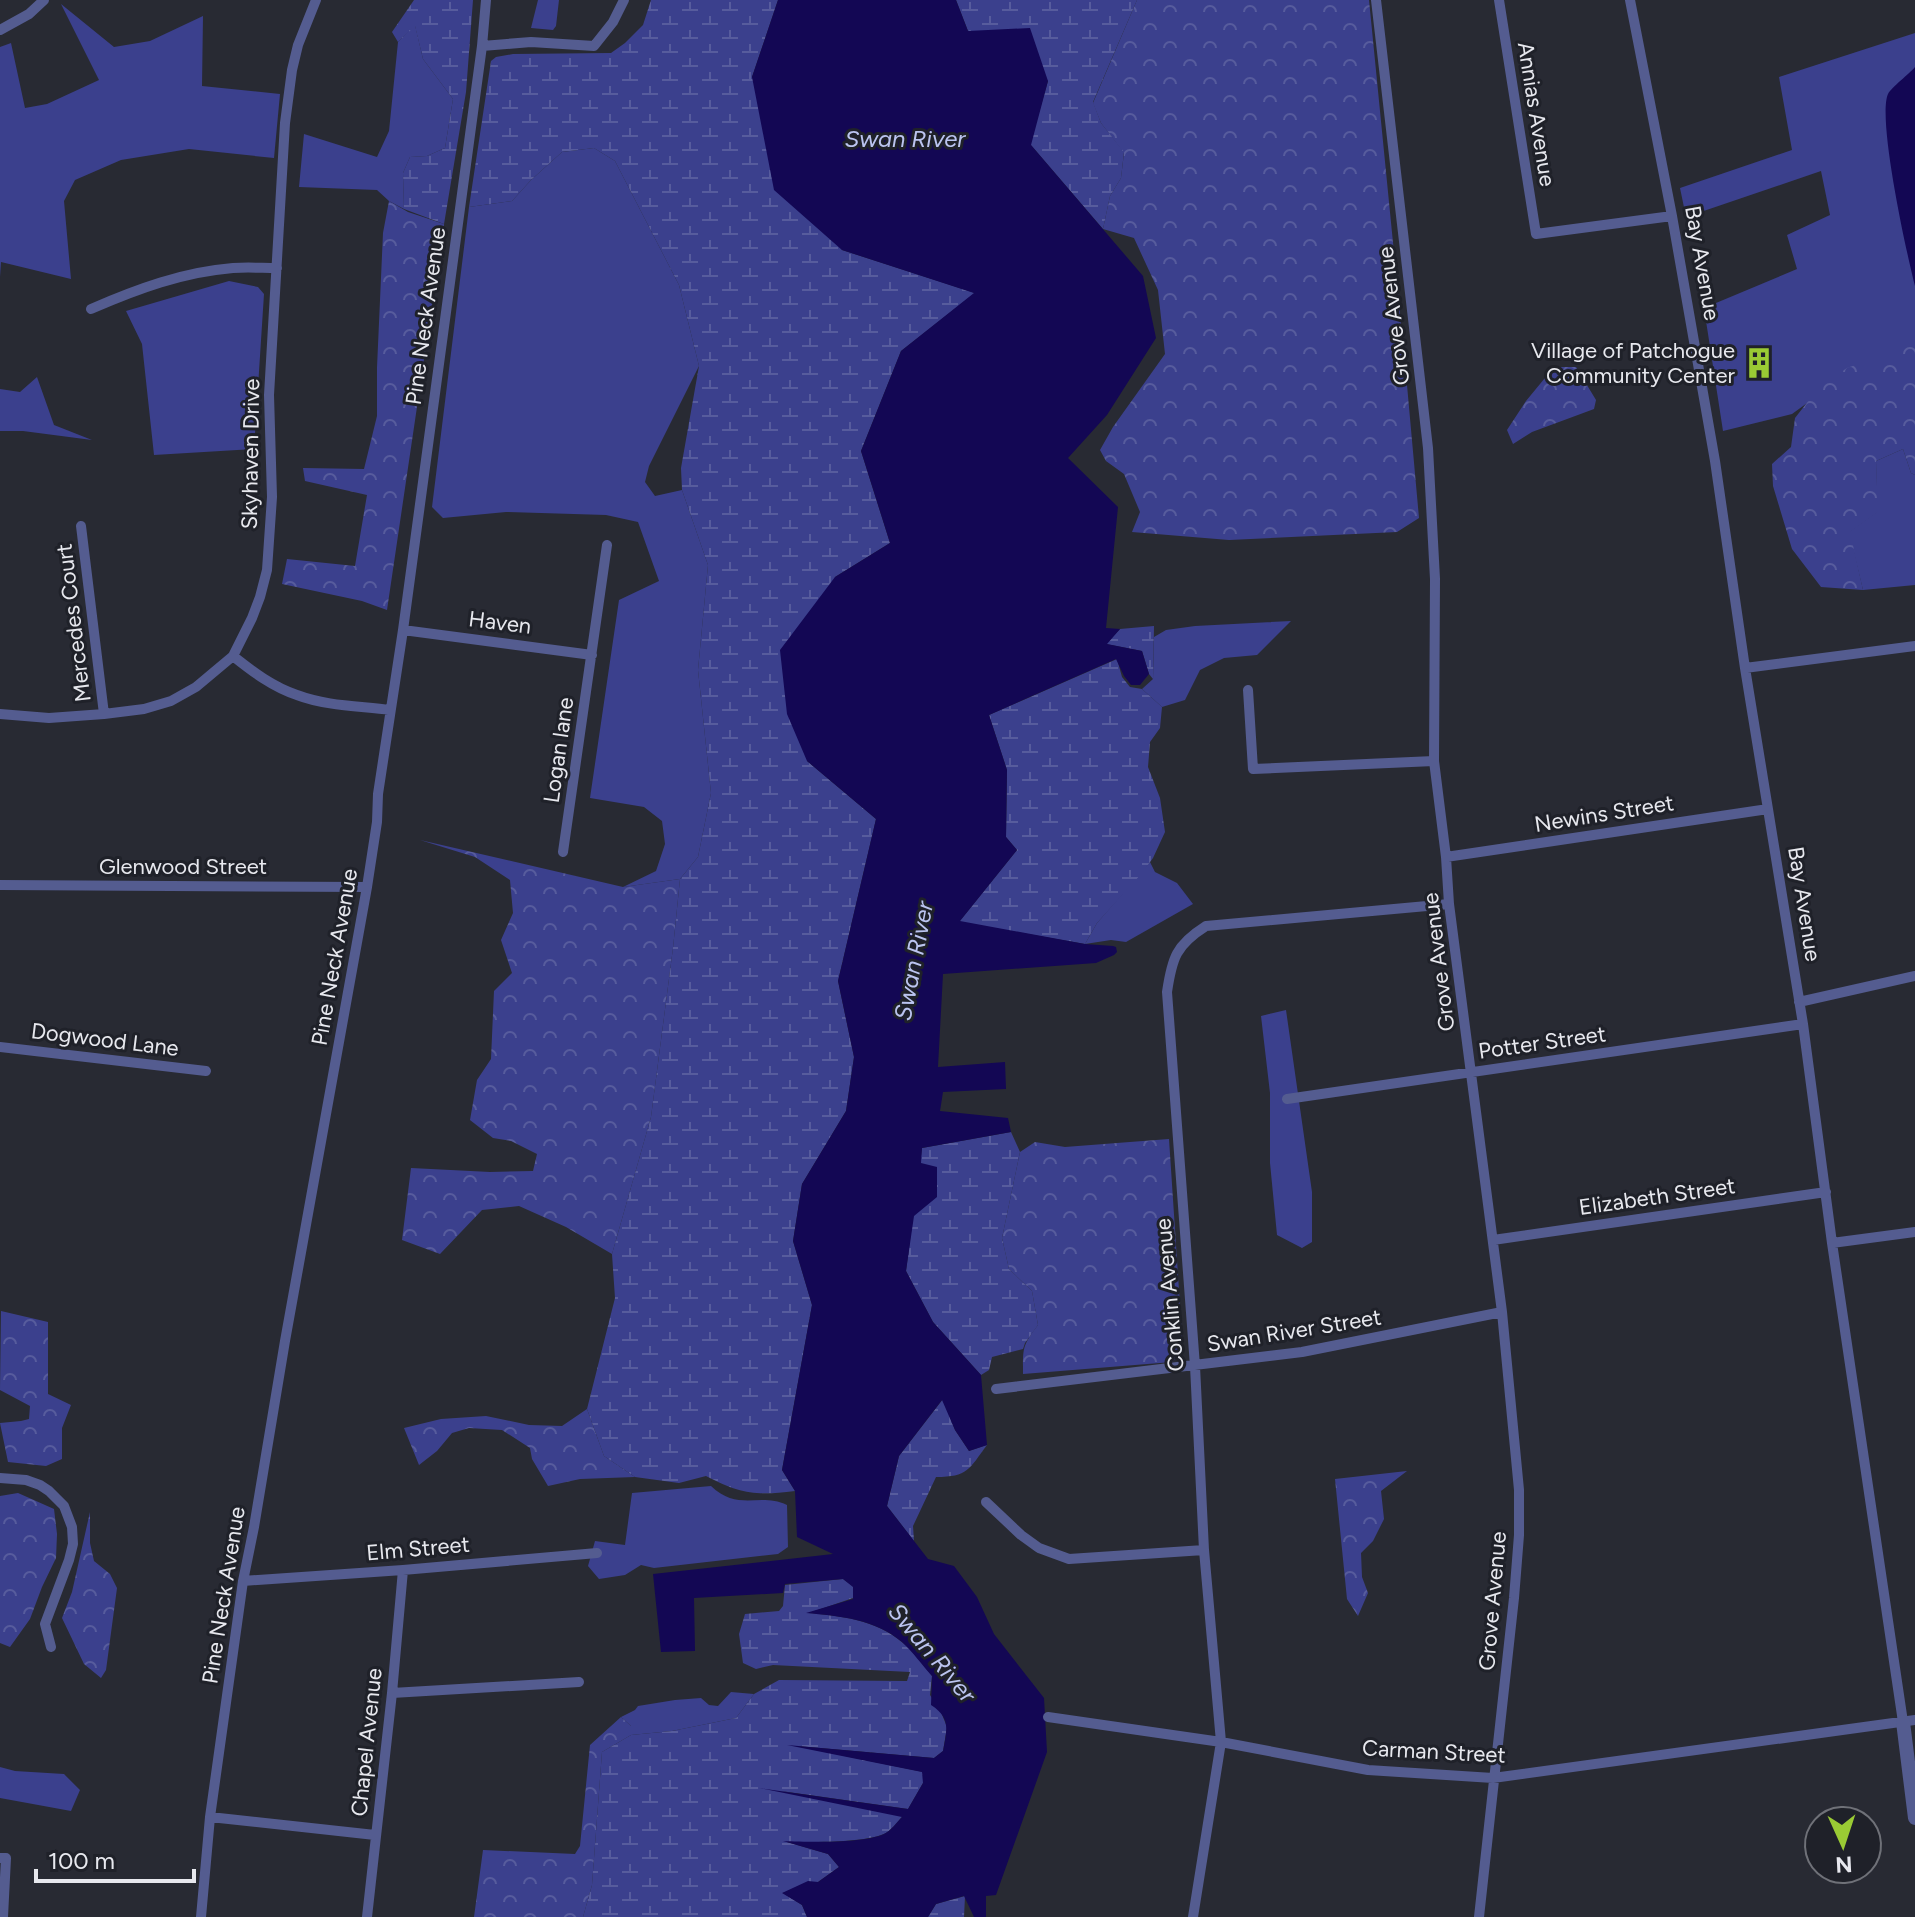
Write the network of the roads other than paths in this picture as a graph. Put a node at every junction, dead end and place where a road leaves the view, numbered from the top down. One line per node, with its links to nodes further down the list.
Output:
1 (44, 0): 8 (street)
2 (316, 0): 11 (street, Skyhaven Drive)
3 (486, 0): 9 (street, Pine Neck Avenue)
4 (624, 0): 9 (street)
5 (1376, 0): 24 (street, Grove Avenue)
6 (1499, 0): 10 (street, Annias Avenue)
7 (1630, 0): 10 (street, Bay Avenue)
8 (0, 30)
9 (482, 46): 15 (street, Pine Neck Avenue)
10 (1672, 216): 19 (street, Bay Avenue)
11 (277, 268): 12 (street); 18 (street, Skyhaven Drive)
12 (91, 309)
13 (81, 526): 23 (street, Mercedes Court)
14 (607, 545): 17 (street)
15 (403, 630): 17 (street, Haven); 21 (street, Pine Neck Avenue)
16 (1915, 648): 19 (street)
17 (592, 655): 26 (street, Logan lane)
18 (233, 656): 21 (street); 23 (street, Skyhaven Drive)
19 (1745, 668): 25 (street, Bay Avenue)
20 (1248, 690): 24 (street)
21 (390, 710): 29 (street, Pine Neck Avenue)
22 (0, 714): 23 (street, Skyhaven Drive)
23 (104, 714)
24 (1434, 761): 27 (street, Grove Avenue)
25 (1768, 809): 27 (street, Newins Street); 32 (street, Bay Avenue)
26 (563, 852)
27 (1446, 857): 30 (street, Grove Avenue)
28 (0, 885): 29 (street, Glenwood Street)
29 (367, 887): 50 (street, Pine Neck Avenue)
30 (1449, 904): 36 (street, Grove Avenue); 43 (street, Conklin Avenue)
31 (1915, 976): 32 (street)
32 (1799, 1002): 33 (street, Bay Avenue)
33 (1803, 1024): 36 (street, Potter Street); 38 (street, Bay Avenue)
34 (0, 1047): 35 (street, Dogwood Lane)
35 (206, 1071)
36 (1471, 1072): 37 (street, Potter Street); 40 (street, Grove Avenue)
37 (1287, 1099)
38 (1826, 1192): 40 (street, Elizabeth Street); 41 (street, Bay Avenue)
39 (1915, 1232): 41 (street)
40 (1493, 1240): 42 (street, Grove Avenue)
41 (1832, 1243): 55 (street, Bay Avenue)
42 (1502, 1312): 43 (street, Swan River Street); 57 (street, Grove Avenue)
43 (1195, 1366): 44 (street, Swan River Street); 47 (street, Conklin Avenue)
44 (996, 1389)
45 (0, 1478): 51 (street)
46 (986, 1502): 47 (street)
47 (1204, 1550): 56 (street, Conklin Avenue)
48 (597, 1553): 49 (street, Elm Street)
49 (403, 1570): 50 (street, Elm Street); 53 (street, Chapel Avenue)
50 (243, 1581): 58 (street, Pine Neck Avenue)
51 (51, 1647)
52 (579, 1682): 53 (street)
53 (392, 1693): 60 (street, Chapel Avenue)
54 (1048, 1717): 56 (street, Carman Street)
55 (1909, 1721): 57 (street, Carman Street); 59 (street, Bay Avenue)
56 (1221, 1742): 57 (street, Carman Street); 65 (street, Conklin Avenue)
57 (1493, 1778): 66 (street, Grove Avenue)
58 (210, 1817): 60 (street); 63 (street, Pine Neck Avenue)
59 (1915, 1818)
60 (375, 1835): 64 (street, Chapel Avenue)
61 (0, 1858): 62 (street)
62 (3, 1917)
63 (201, 1917)
64 (367, 1917)
65 (1193, 1917)
66 (1479, 1917)

